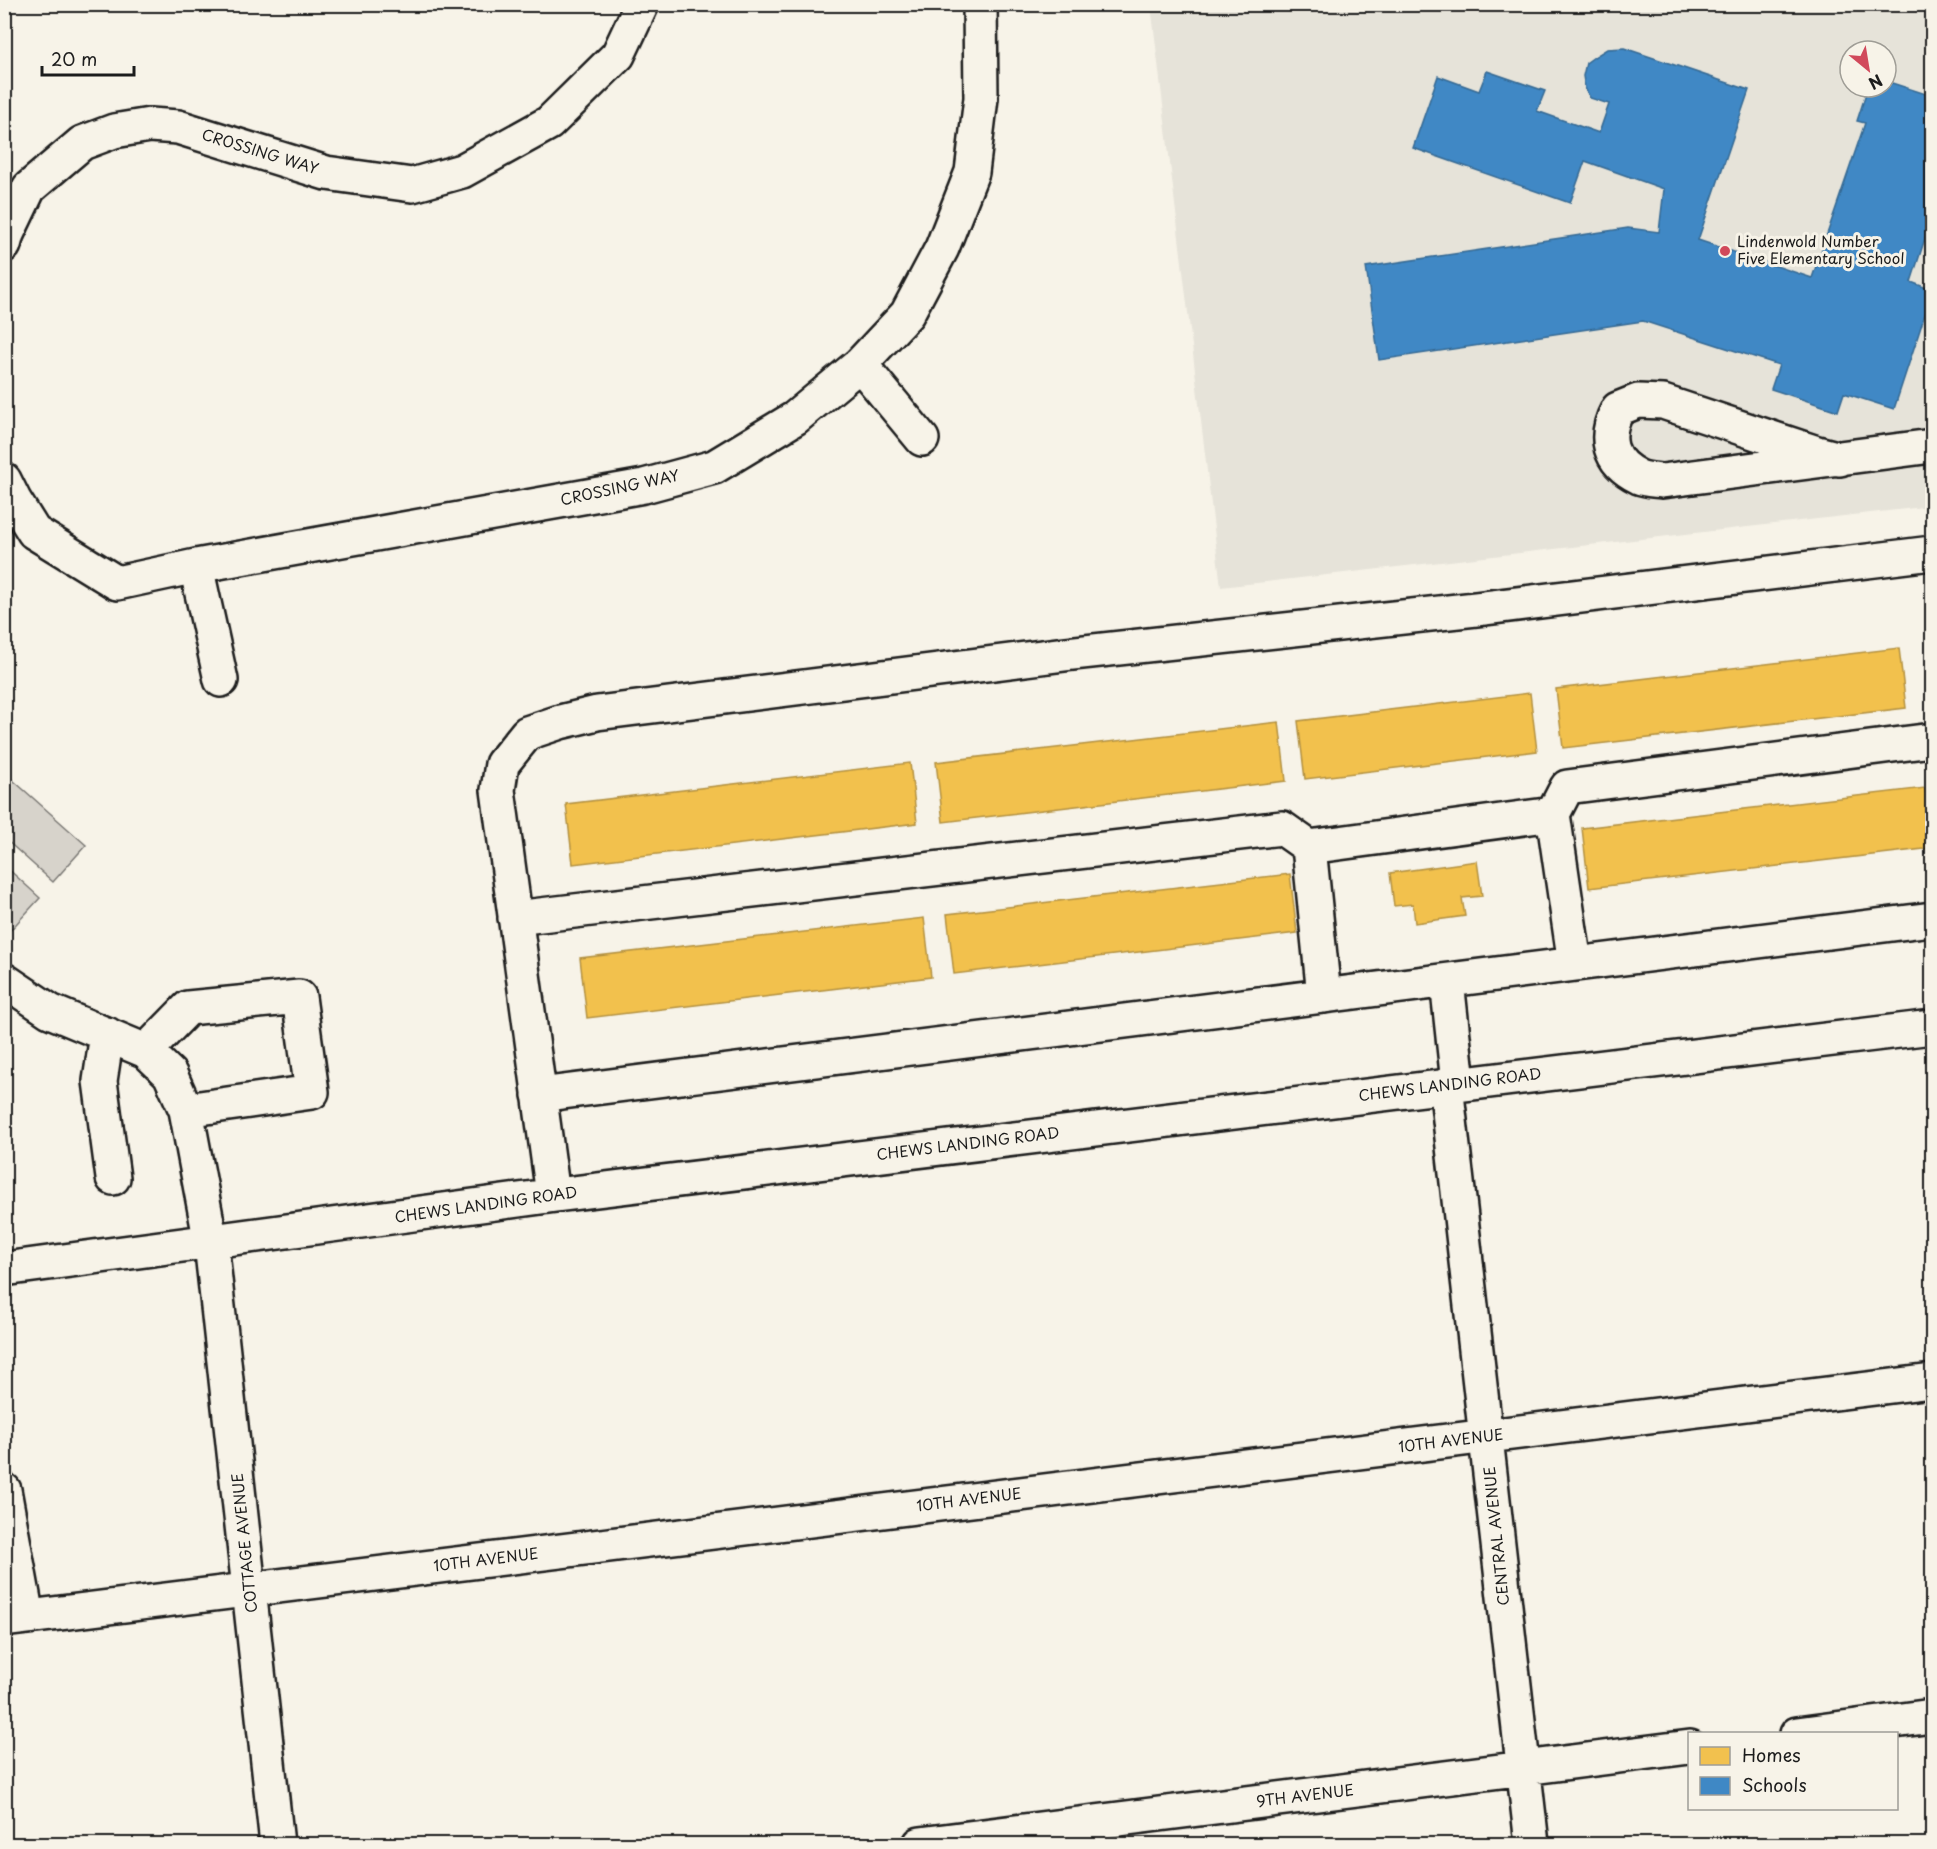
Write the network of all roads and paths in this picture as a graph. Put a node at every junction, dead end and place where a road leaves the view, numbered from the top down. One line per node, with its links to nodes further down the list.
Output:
1 (642, 4): 3 (street, CROSSING WAY)
2 (980, 4): 4 (street, CROSSING WAY)
3 (4, 245)
4 (860, 364): 5 (street); 10 (street, CROSSING WAY)
5 (922, 438)
6 (1932, 446): 7 (street)
7 (1840, 459): 7 (street)
8 (4, 480): 10 (street, CROSSING WAY)
9 (1932, 553): 15 (street)
10 (196, 566): 11 (street)
11 (221, 680)
12 (1932, 740): 13 (street)
13 (1553, 814): 14 (street); 17 (street)
14 (1309, 847): 15 (street); 20 (street)
15 (515, 918): 25 (street)
16 (1932, 919): 17 (street)
17 (1575, 964): 19 (street)
18 (4, 980): 22 (street)
19 (1447, 981): 20 (street); 24 (street, CENTRAL AVENUE)
20 (1324, 996): 25 (street)
21 (1932, 1027): 24 (street, CHEWS LANDING ROAD)
22 (107, 1034): 23 (street); 27 (street)
23 (146, 1051): 26 (street, COTTAGE AVENUE); 26 (street)
24 (1452, 1084): 28 (street, CHEWS LANDING ROAD); 32 (street, CENTRAL AVENUE)
25 (539, 1095): 28 (street)
26 (186, 1110): 29 (street, COTTAGE AVENUE)
27 (113, 1178)
28 (553, 1195): 29 (street, CHEWS LANDING ROAD)
29 (211, 1243): 30 (street, CHEWS LANDING ROAD); 34 (street, COTTAGE AVENUE)
30 (4, 1269)
31 (1932, 1381): 32 (street, 10TH AVENUE)
32 (1486, 1436): 34 (street, 10TH AVENUE); 39 (street, CENTRAL AVENUE)
33 (4, 1490): 35 (street)
34 (250, 1589): 35 (street, 10TH AVENUE); 40 (street, COTTAGE AVENUE)
35 (16, 1618)
36 (1932, 1716): 37 (street)
37 (1812, 1732)
38 (1688, 1747): 39 (street, 9TH AVENUE)
39 (1522, 1768): 41 (street, 9TH AVENUE); 42 (street, CENTRAL AVENUE)
40 (277, 1845)
41 (920, 1845)
42 (1532, 1845)

